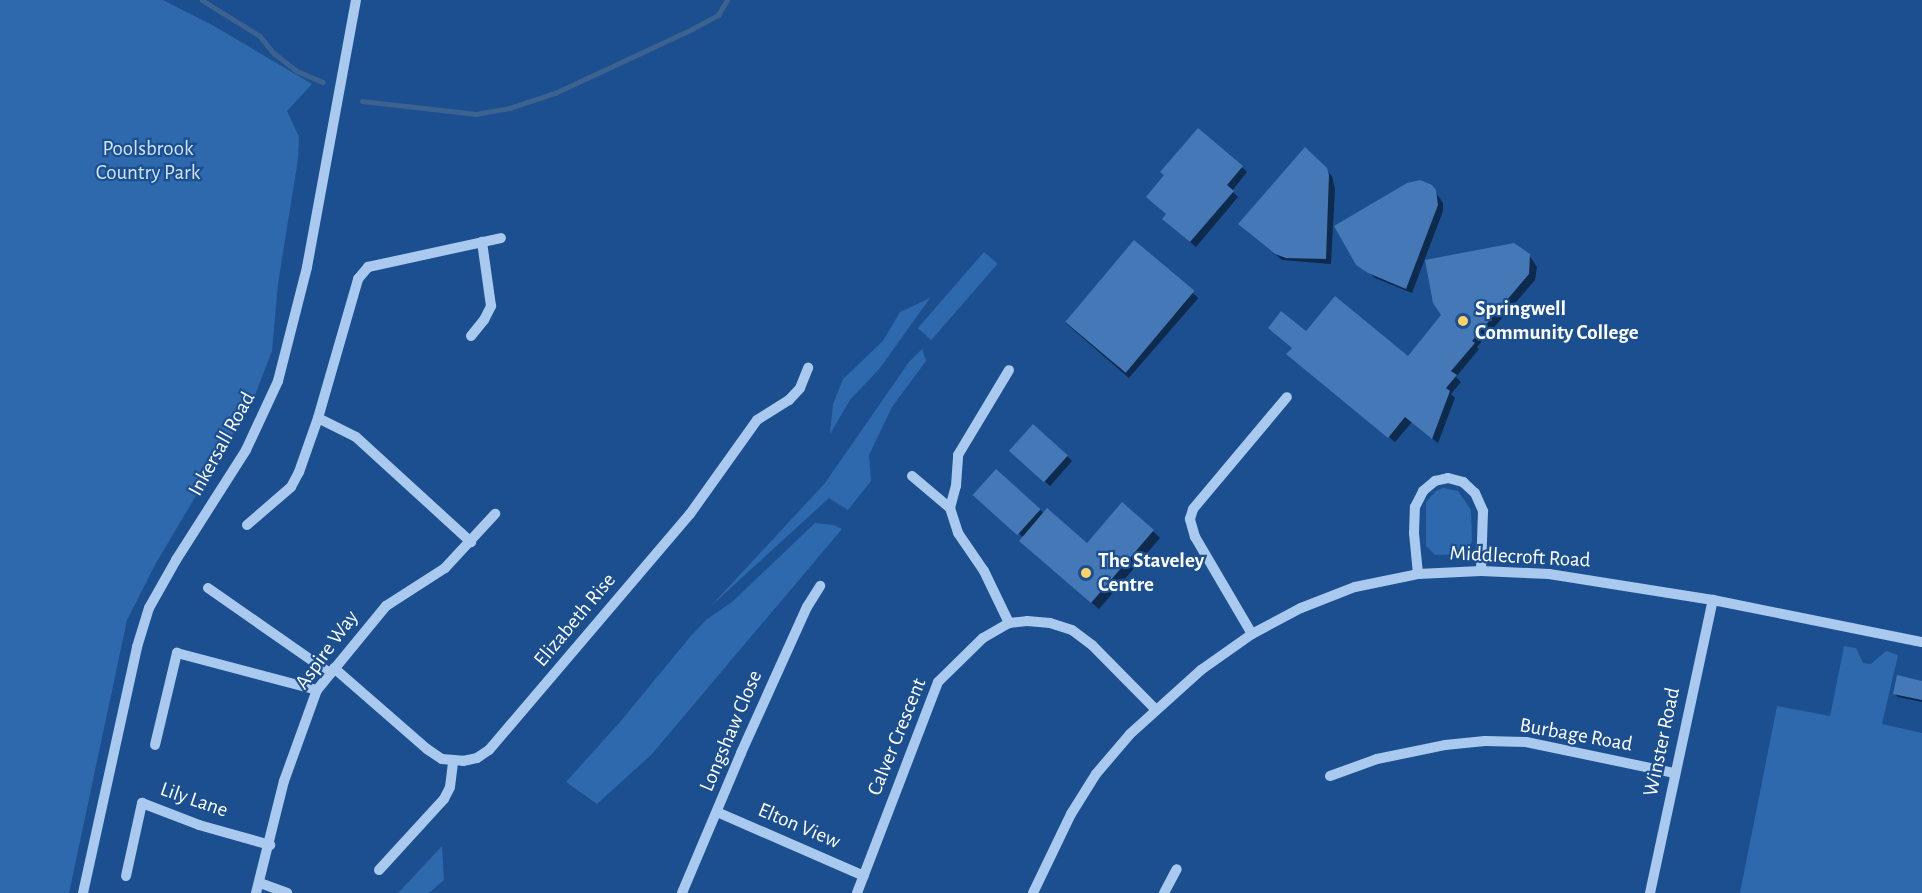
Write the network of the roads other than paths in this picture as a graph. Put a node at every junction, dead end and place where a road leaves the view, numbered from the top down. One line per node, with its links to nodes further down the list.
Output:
1 (356, 0): 36 (street, Inkersall Road)
2 (501, 238): 3 (street)
3 (482, 242): 4 (street); 8 (street)
4 (471, 336)
5 (807, 368): 26 (street, Elizabeth Rise)
6 (1008, 370): 10 (street)
7 (1287, 397): 20 (street)
8 (318, 418): 12 (street); 13 (street)
9 (912, 476): 10 (street)
10 (950, 508): 19 (street)
11 (495, 514): 13 (street, Aspire Way)
12 (247, 525)
13 (471, 542): 22 (street, Aspire Way)
14 (1481, 571): 15 (street, Middlecroft Road); 15 (street); 18 (street, Middlecroft Road)
15 (1418, 574): 20 (street, Middlecroft Road)
16 (820, 586): 29 (street, Longshaw Close)
17 (208, 588): 22 (street)
18 (1713, 600): 21 (street, Middlecroft Road); 27 (street, Winster Road)
19 (1010, 623): 24 (street, Calver Crescent); 34 (street, Calver Crescent)
20 (1252, 634): 24 (street, Middlecroft Road)
21 (1922, 642)
22 (332, 671): 23 (street, Aspire Way); 26 (street)
23 (317, 690): 25 (street); 30 (street, Aspire Way)
24 (1156, 710): 40 (street, Middlecroft Road)
25 (155, 745)
26 (453, 760): 32 (street)
27 (1675, 774): 28 (street, Burbage Road); 42 (street, Winster Road)
28 (1330, 776)
29 (717, 812): 34 (street, Elton View); 38 (street, Longshaw Close)
30 (270, 845): 33 (street, Lily Lane); 35 (street, Aspire Way)
31 (1177, 869): 41 (street)
32 (379, 870)
33 (126, 876)
34 (864, 876): 39 (street, Calver Crescent)
35 (258, 888): 37 (street)
36 (82, 893)
37 (287, 893)
38 (682, 893)
39 (857, 893)
40 (1033, 893)
41 (1164, 893)
42 (1650, 893)

